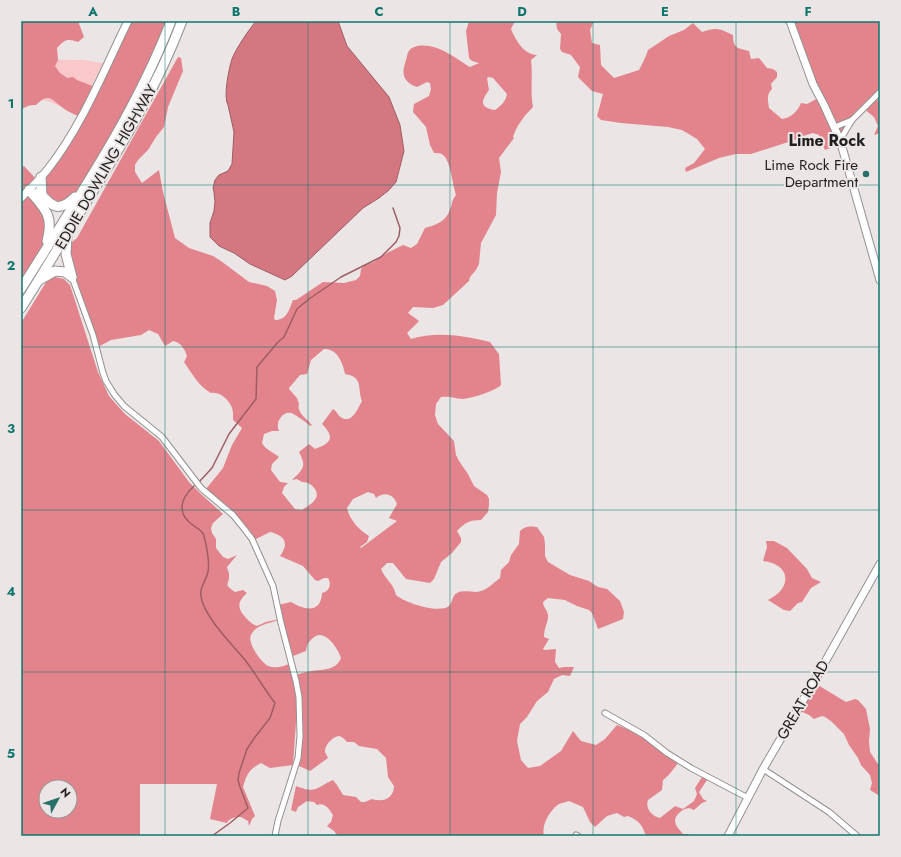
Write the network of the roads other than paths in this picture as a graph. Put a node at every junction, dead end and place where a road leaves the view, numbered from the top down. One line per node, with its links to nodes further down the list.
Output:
1 (128, 21): 9 (street)
2 (171, 21): 11 (highway, EDDIE DOWLING HIGHWAY)
3 (182, 21): 14 (highway, EDDIE DOWLING HIGHWAY)
4 (790, 21): 7 (street)
5 (880, 92): 6 (street)
6 (852, 120): 7 (street); 8 (street)
7 (835, 127): 8 (street)
8 (840, 140): 17 (street)
9 (41, 177): 10 (street); 12 (highway)
10 (31, 188): 12 (highway); 13 (street); 15 (highway)
11 (84, 188): 12 (highway); 15 (highway, EDDIE DOWLING HIGHWAY)
12 (42, 196)
13 (21, 198)
14 (67, 235): 16 (highway); 18 (highway, EDDIE DOWLING HIGHWAY)
15 (44, 253): 19 (highway, EDDIE DOWLING HIGHWAY)
16 (72, 277): 18 (highway); 25 (street)
17 (880, 280)
18 (38, 281): 20 (highway, EDDIE DOWLING HIGHWAY)
19 (21, 289)
20 (21, 308)
21 (880, 564): 23 (street, GREAT ROAD)
22 (605, 713): 24 (street)
23 (764, 769): 24 (street, GREAT ROAD); 27 (street)
24 (748, 798): 26 (street, GREAT ROAD)
25 (275, 836)
26 (728, 836)
27 (857, 836)

